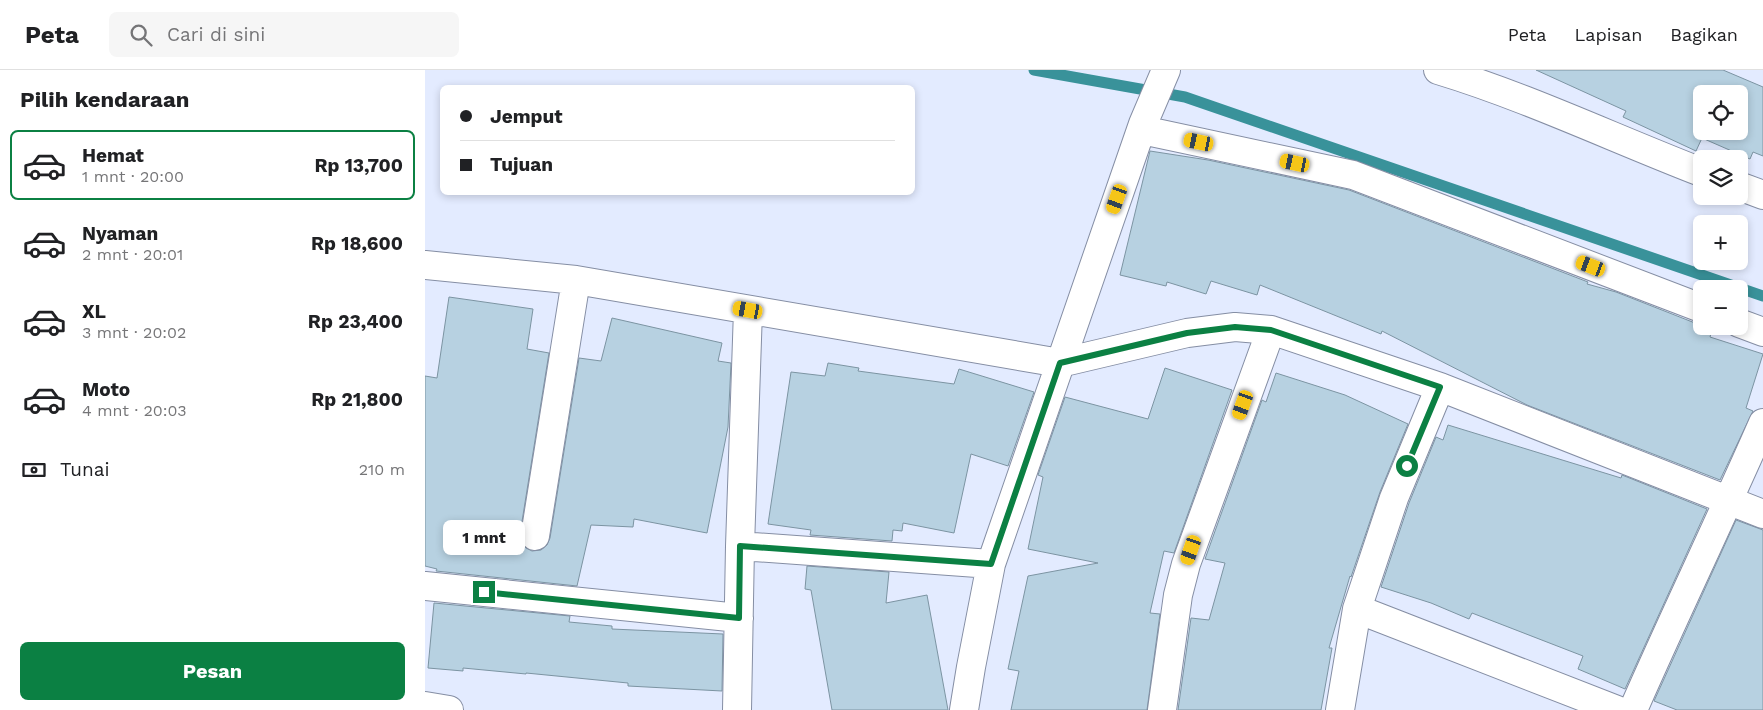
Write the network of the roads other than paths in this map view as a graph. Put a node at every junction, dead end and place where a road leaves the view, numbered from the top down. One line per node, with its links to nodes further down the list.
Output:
1 (1166, 70): 3 (street)
2 (1437, 70): 4 (street)
3 (1143, 127): 9 (street); 14 (street)
4 (1693, 169)
5 (1748, 189): 6 (street)
6 (1763, 195)
7 (425, 265): 8 (street)
8 (576, 280): 10 (street); 19 (street)
9 (1693, 305)
10 (748, 310): 14 (street); 20 (street)
11 (1748, 326): 13 (street)
12 (1271, 330): 14 (street); 15 (street); 29 (street)
13 (1763, 332)
14 (1060, 363): 21 (street)
15 (1440, 387): 17 (street); 23 (street)
16 (1763, 422): 17 (street)
17 (1728, 502): 18 (street); 32 (street)
18 (1763, 514)
19 (535, 536)
20 (740, 546): 21 (street); 24 (street)
21 (991, 564): 28 (street)
22 (425, 586): 24 (street)
23 (1357, 609): 30 (street); 31 (street)
24 (739, 618): 27 (street)
25 (425, 706): 26 (street)
26 (449, 710)
27 (737, 710)
28 (965, 710)
29 (1162, 710)
30 (1340, 710)
31 (1617, 710)
32 (1633, 710)

